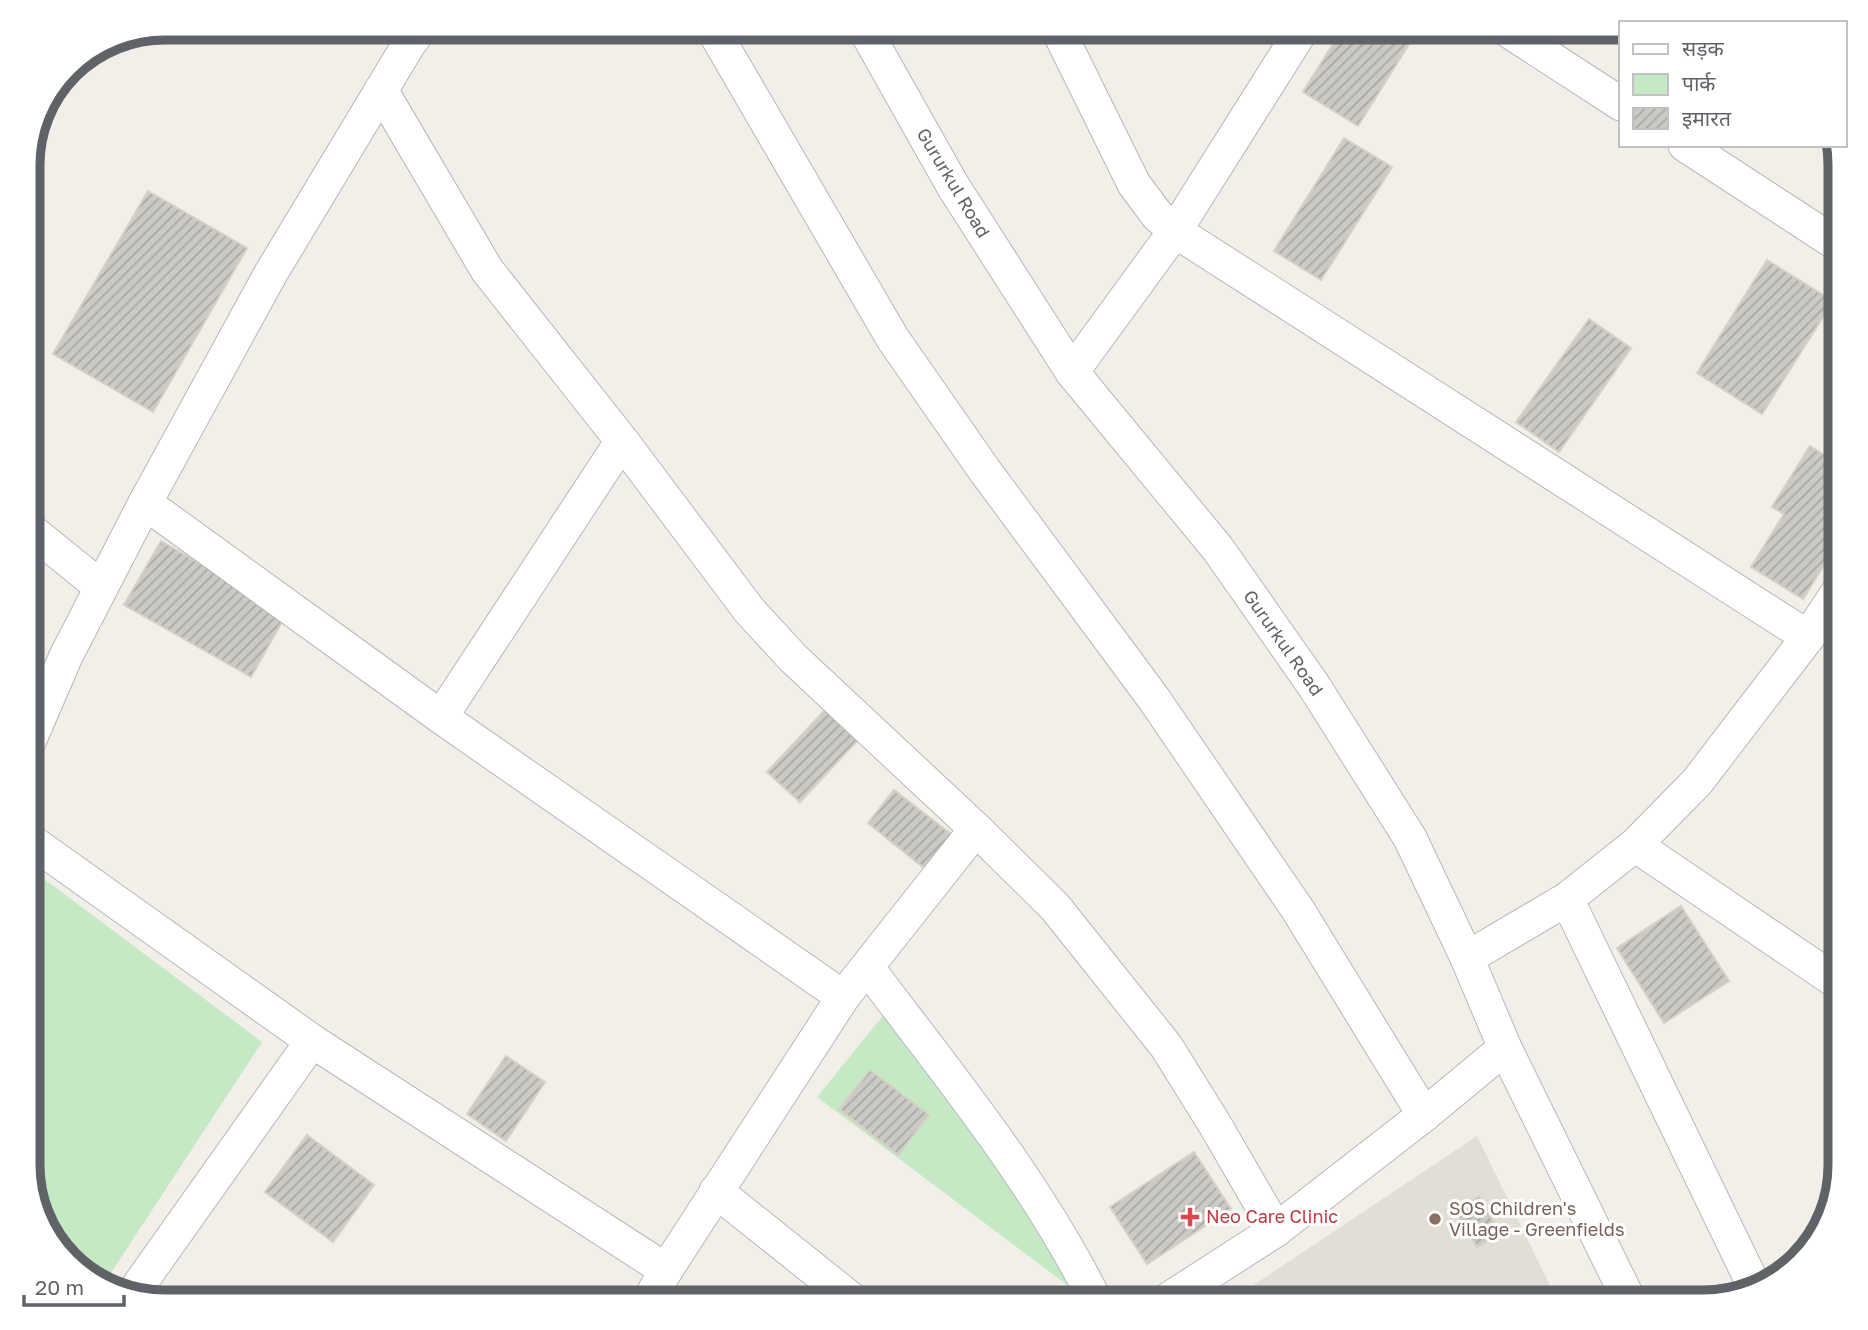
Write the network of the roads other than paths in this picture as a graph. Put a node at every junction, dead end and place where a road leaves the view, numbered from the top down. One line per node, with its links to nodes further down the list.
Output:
1 (407, 40): 7 (street)
2 (719, 40): 31 (street)
3 (871, 40): 12 (street, Gururkul Road)
4 (1063, 40): 10 (street)
5 (1295, 40): 10 (street)
6 (1522, 40): 8 (street)
7 (381, 90): 13 (street); 14 (street)
8 (1619, 103)
9 (1688, 147): 11 (street)
10 (1175, 231): 12 (street); 18 (street)
11 (1828, 238)
12 (1072, 372): 25 (street, Gururkul Road)
13 (622, 441): 20 (street); 21 (street)
14 (145, 503): 16 (street); 20 (street)
15 (41, 539): 16 (street)
16 (101, 587): 19 (street)
17 (1828, 607): 18 (street)
18 (1808, 637): 22 (street)
19 (41, 714)
20 (441, 717): 28 (street)
21 (976, 829): 26 (street); 33 (street)
22 (1635, 845): 24 (street); 27 (street)
23 (41, 848): 29 (street)
24 (1567, 899): 25 (street); 35 (street)
25 (1467, 958): 30 (street, Gururkul Road)
26 (867, 967): 28 (street); 39 (street)
27 (1828, 976)
28 (843, 998): 32 (street)
29 (312, 1041): 34 (street); 36 (street)
30 (1505, 1048): 31 (street); 41 (street, Gururkul Road)
31 (1424, 1115): 33 (street)
32 (716, 1191): 34 (street); 38 (street)
33 (1276, 1230): 40 (street)
34 (666, 1270): 37 (street)
35 (1751, 1280)
36 (141, 1287)
37 (655, 1290)
38 (840, 1290)
39 (1090, 1290)
40 (1183, 1290)
41 (1624, 1290)

